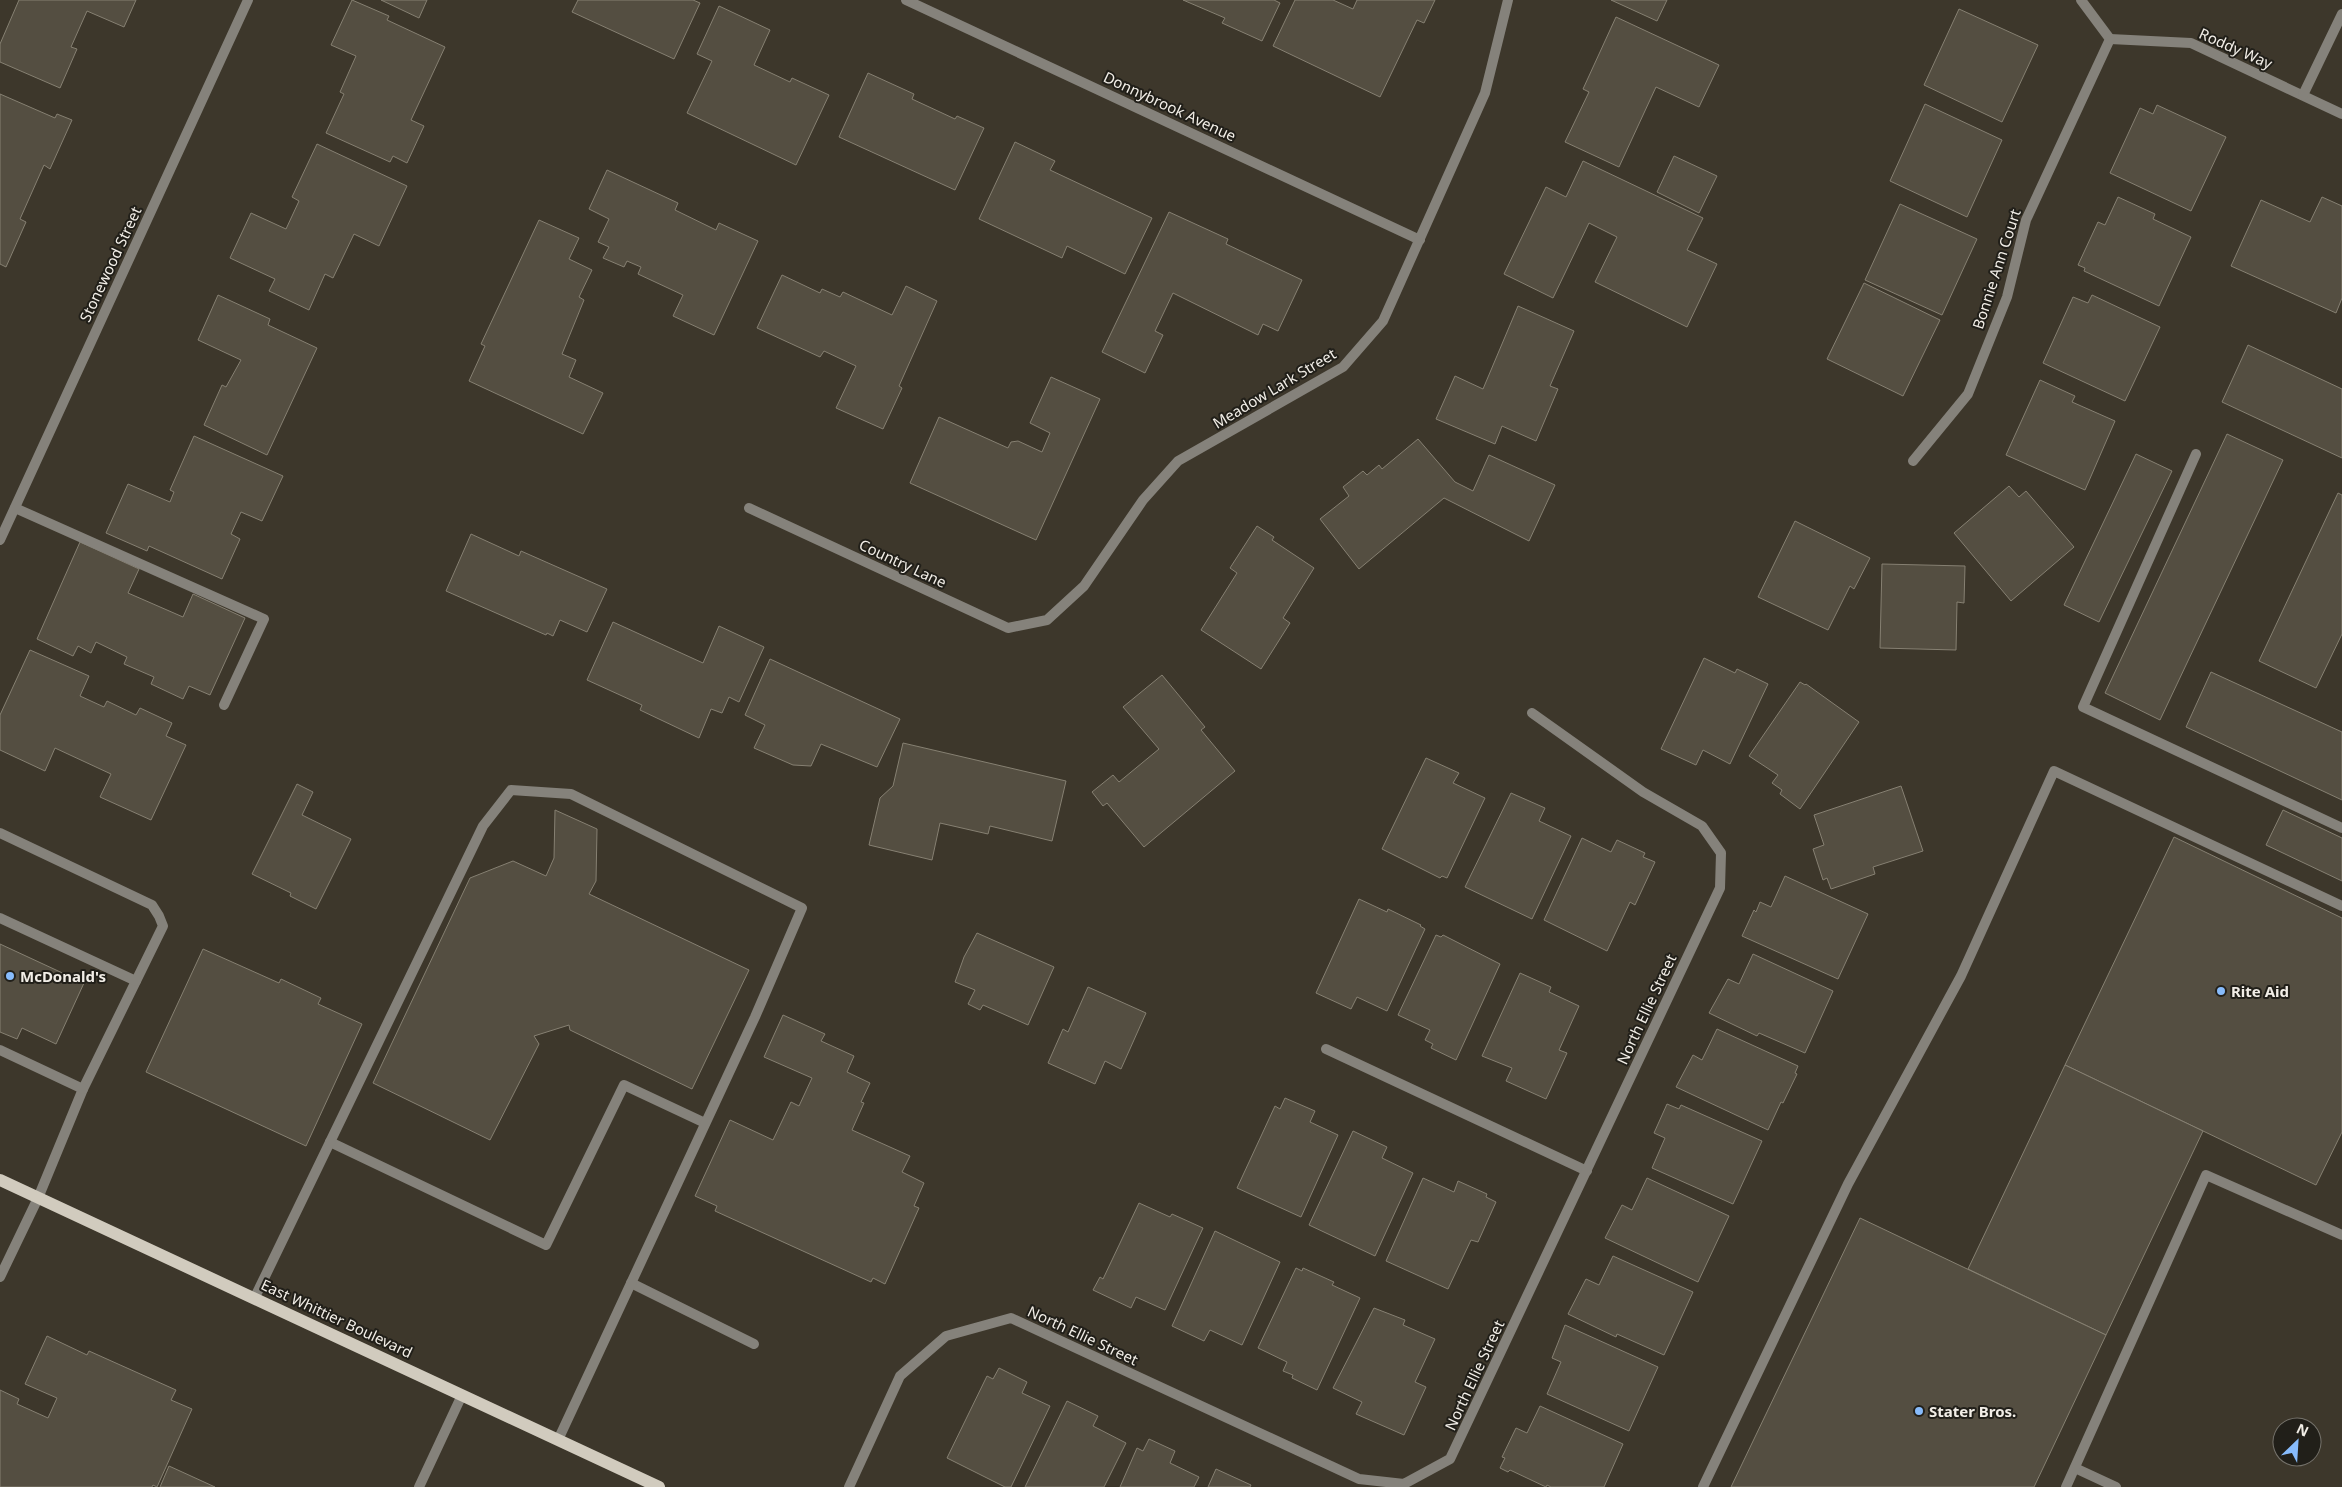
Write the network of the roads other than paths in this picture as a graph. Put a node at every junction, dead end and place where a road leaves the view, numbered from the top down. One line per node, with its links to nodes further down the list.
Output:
1 (248, 0): 12 (street, Stonewood Street)
2 (906, 0): 9 (street, Donnybrook Avenue)
3 (1508, 0): 9 (street, Meadow Lark Street)
4 (2081, 0): 6 (street)
5 (2342, 14): 7 (street)
6 (2110, 39): 7 (street, Roddy Way); 11 (street, Bonnie Ann Court)
7 (2302, 95): 8 (street, Roddy Way)
8 (2342, 114)
9 (1420, 240): 15 (street, Meadow Lark Street)
10 (2196, 454): 18 (street)
11 (1913, 461)
12 (15, 508): 14 (street, Stonewood Street); 16 (street)
13 (749, 508): 15 (street, Country Lane)
14 (0, 540)
15 (1047, 620)
16 (224, 705)
17 (1532, 713): 28 (street, North Ellie Street)
18 (2342, 828)
19 (0, 833): 22 (street)
20 (2342, 906): 42 (street)
21 (0, 918): 22 (street)
22 (136, 981): 25 (street)
23 (1326, 1048): 28 (street)
24 (0, 1050): 25 (street)
25 (83, 1090): 30 (street)
26 (705, 1124): 27 (street); 27 (street); 33 (street)
27 (330, 1142): 34 (street)
28 (1587, 1171): 41 (street, North Ellie Street)
29 (0, 1180): 30 (main road, East Whittier Boulevard)
30 (38, 1198): 32 (street); 34 (main road, East Whittier Boulevard)
31 (2341, 1232): 38 (street)
32 (0, 1277)
33 (631, 1283): 35 (street); 37 (street)
34 (256, 1297): 36 (main road, East Whittier Boulevard)
35 (754, 1344)
36 (462, 1394): 37 (main road, East Whittier Boulevard); 39 (street)
37 (558, 1440): 40 (main road, East Whittier Boulevard)
38 (2075, 1468): 43 (street); 44 (street)
39 (419, 1487)
40 (659, 1487)
41 (849, 1487)
42 (1703, 1487)
43 (2066, 1487)
44 (2116, 1487)

